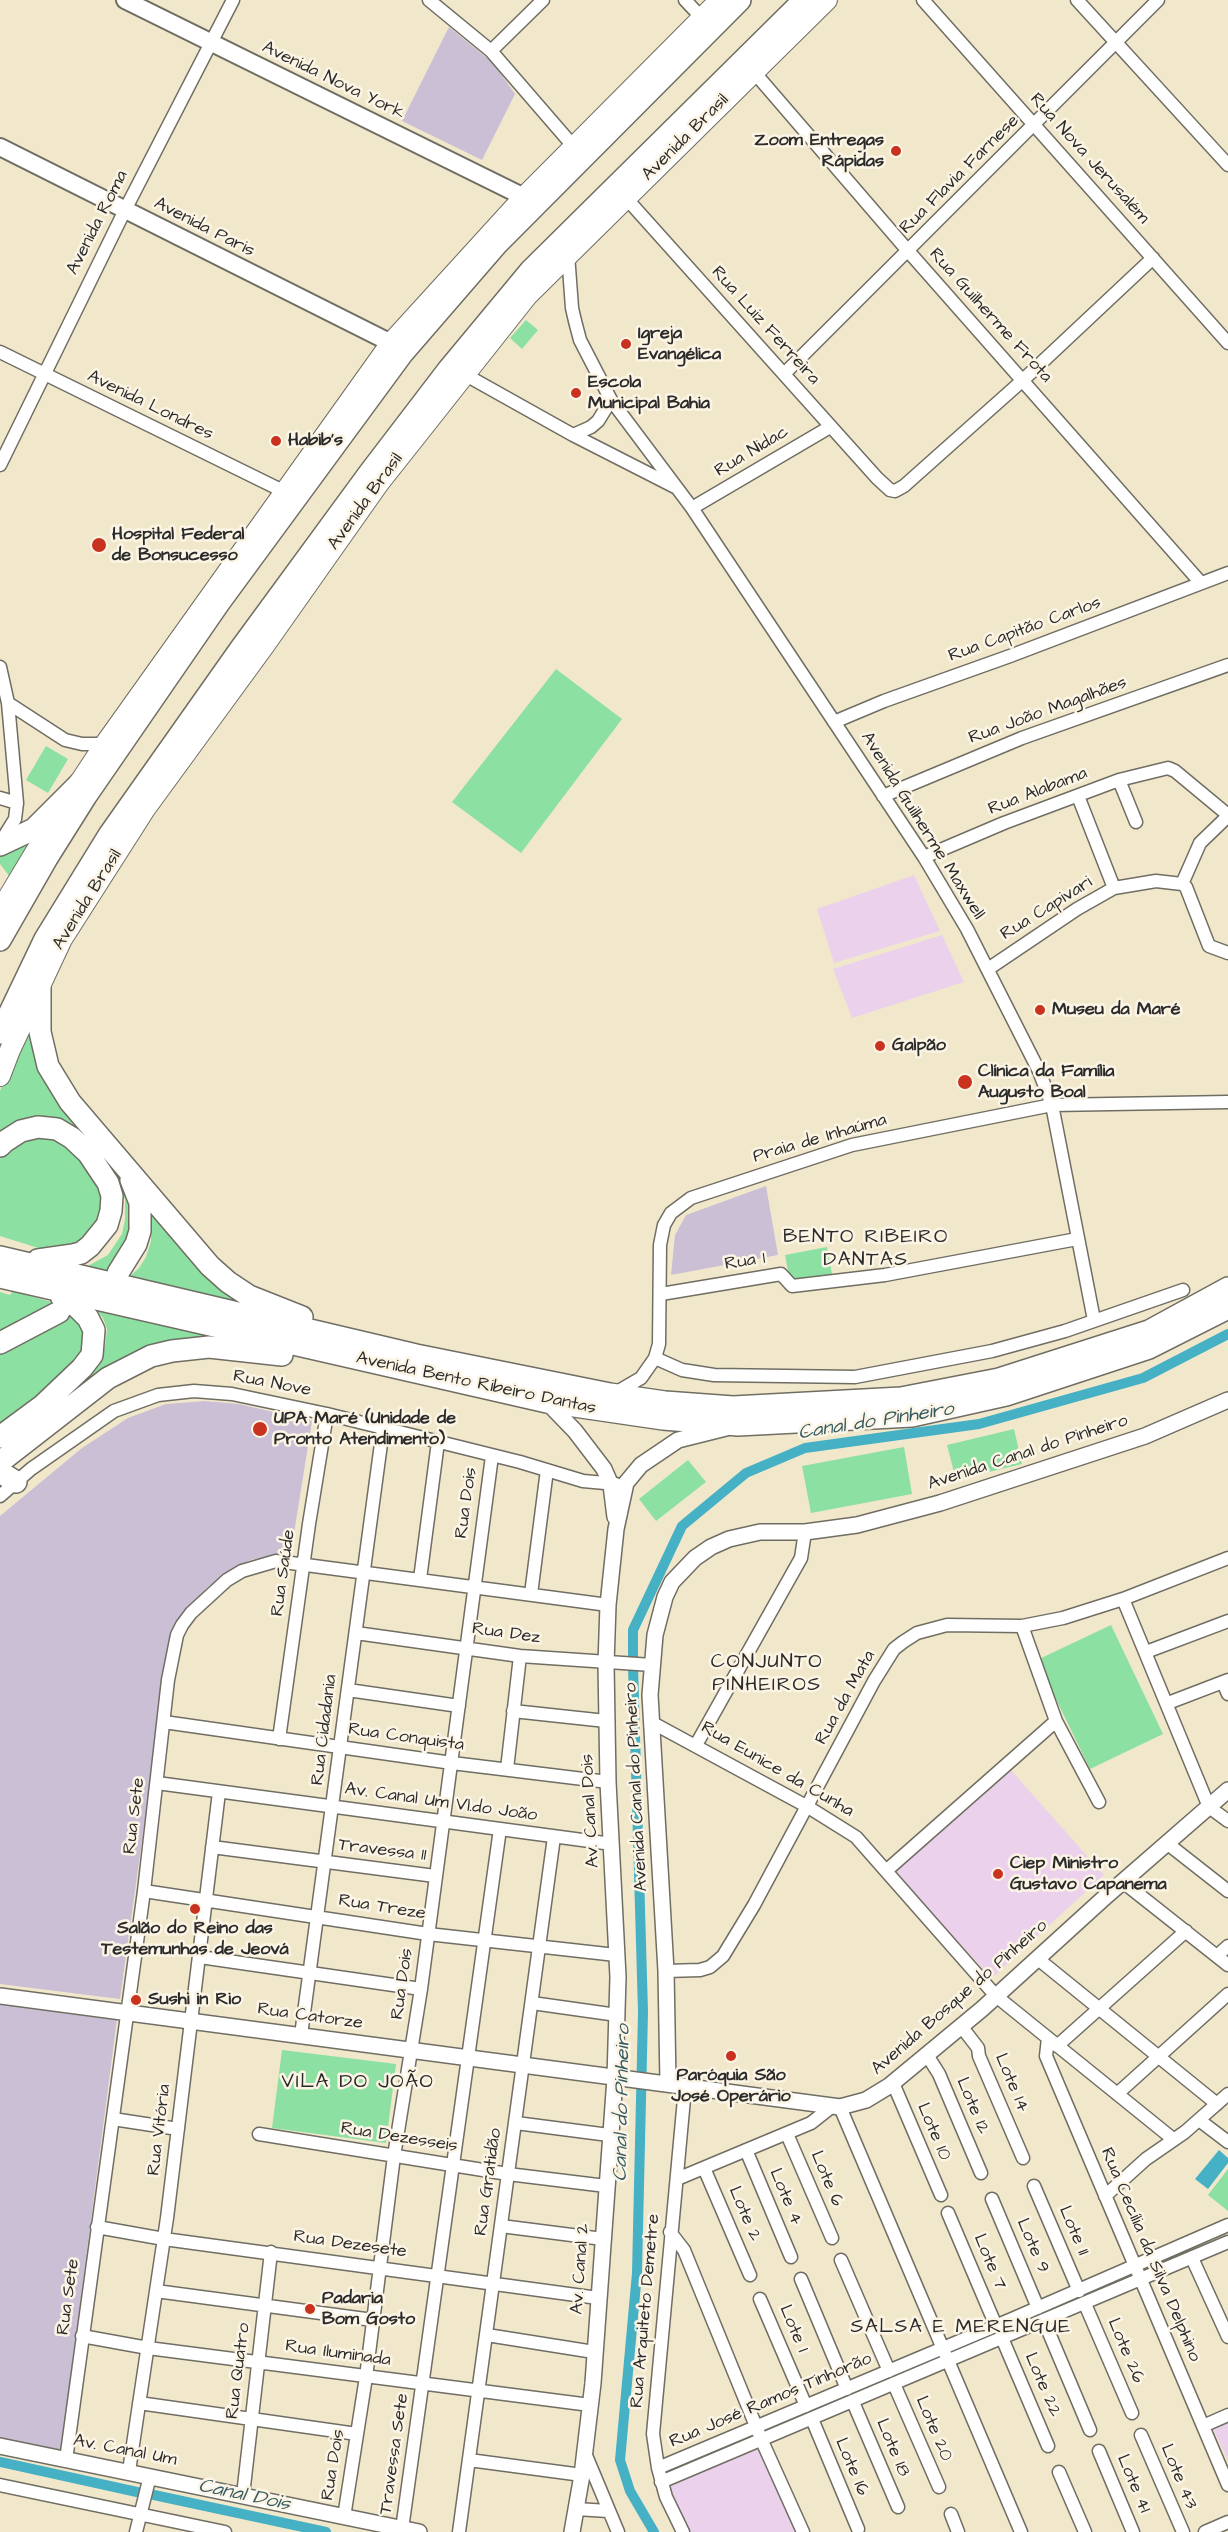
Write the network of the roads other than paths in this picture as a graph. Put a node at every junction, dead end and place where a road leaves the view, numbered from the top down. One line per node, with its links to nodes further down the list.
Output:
1 (125, 0): 14 (main road, Avenida Nova York)
2 (233, 0): 14 (street, Avenida Roma)
3 (429, 0): 16 (street)
4 (543, 0): 16 (street)
5 (685, 0): 13 (street)
6 (720, 0): 13 (highway)
7 (740, 0): 17 (highway)
8 (804, 0): 20 (highway, Avenida Brasil)
9 (827, 0): 18 (highway, Avenida Brasil)
10 (923, 0): 19 (street, Rua Nova Jerusalém)
11 (1077, 0): 15 (street)
12 (1158, 0): 15 (street, Rua Flavia Farnese)
13 (702, 18): 22 (highway)
14 (211, 43): 24 (main road, Avenida Nova York); 26 (street, Avenida Roma)
15 (1116, 44): 19 (street, Rua Flavia Farnese); 23 (street)
16 (491, 51): 22 (street)
17 (685, 54): 22 (highway); 64 (highway)
18 (754, 72): 25 (highway, Avenida Brasil); 27 (street, Rua Guilherme Frota)
19 (1034, 125): 27 (street, Rua Flavia Farnese); 29 (street, Rua Nova Jerusalém)
20 (663, 137): 28 (highway); 68 (highway, Avenida Brasil)
21 (0, 147): 26 (main road, Avenida Paris)
22 (574, 147): 24 (highway)
23 (1228, 165)
24 (524, 197): 31 (highway)
25 (626, 198): 28 (highway, Avenida Brasil); 34 (street, Rua Luiz Ferreira)
26 (124, 210): 31 (main road, Avenida Paris); 33 (street, Avenida Roma)
27 (909, 252): 34 (street, Rua Flavia Farnese); 36 (street, Rua Guilherme Frota)
28 (568, 254): 35 (highway, Avenida Brasil); 37 (street, Avenida Guilherme Maxwell)
29 (1153, 258): 30 (street, Rua Nova Jerusalém); 36 (street)
30 (1228, 343)
31 (391, 344): 42 (highway)
32 (0, 352): 33 (street, Avenida Londres)
33 (43, 373): 40 (street, Avenida Roma); 42 (street, Avenida Londres)
34 (785, 373): 38 (street, Rua Luiz Ferreira)
35 (464, 374): 39 (street); 67 (highway, Avenida Brasil)
36 (1023, 380): 38 (street, Rua Luiz Ferreira); 45 (street, Rua Guilherme Frota)
37 (611, 400): 39 (street); 41 (street, Avenida Guilherme Maxwell)
38 (830, 427): 43 (street, Rua Nidac)
39 (573, 435): 41 (street)
40 (0, 465)
41 (677, 488): 43 (street, Avenida Guilherme Maxwell)
42 (285, 492): 50 (highway)
43 (693, 508): 49 (street, Avenida Guilherme Maxwell)
44 (1228, 573): 45 (street, Rua Capitão Carlos)
45 (1201, 583): 49 (street, Rua Capitão Carlos)
46 (1228, 665): 53 (street, Rua João Magalhães)
47 (0, 667): 48 (street)
48 (8, 703): 50 (street); 56 (street)
49 (834, 722): 53 (street, Avenida Guilherme Maxwell)
50 (105, 744): 52 (highway)
51 (1119, 780): 54 (street, Rua Alabama); 57 (street, Rua Alabama); 58 (street)
52 (79, 784): 59 (highway); 63 (highway)
53 (883, 796): 60 (street, Avenida Guilherme Maxwell)
54 (1078, 796): 60 (street, Rua Alabama); 62 (street)
55 (0, 798): 56 (street)
56 (17, 803): 59 (street)
57 (1228, 816): 61 (street)
58 (1136, 822)
59 (0, 844)
60 (924, 857): 66 (street, Avenida Guilherme Maxwell)
61 (1182, 884): 62 (street, Rua Capivari); 65 (street)
62 (1114, 888): 66 (street, Rua Capivari)
63 (0, 911)
64 (0, 940)
65 (1228, 953)
66 (988, 969): 71 (street, Avenida Guilherme Maxwell)
67 (40, 983): 69 (highway, Avenida Brasil); 73 (highway)
68 (0, 1033)
69 (0, 1076)
70 (1228, 1102): 71 (street, Praia de Inhaúma)
71 (1052, 1105): 74 (street, Avenida Guilherme Maxwell); 81 (street, Praia de Inhaúma)
72 (0, 1146): 75 (highway)
73 (127, 1171): 77 (highway); 86 (highway)
74 (1077, 1239): 81 (street, Rua 1); 84 (street, Avenida Guilherme Maxwell)
75 (23, 1262): 76 (highway, Avenida Bento Ribeiro Dantas); 86 (highway, Avenida Bento Ribeiro Dantas)
76 (1, 1264): 80 (highway, Avenida Bento Ribeiro Dantas)
77 (118, 1273)
78 (1228, 1288): 89 (highway, Avenida Bento Ribeiro Dantas)
79 (1183, 1290): 84 (street)
80 (53, 1291): 88 (highway, Avenida Bento Ribeiro Dantas); 95 (highway)
81 (661, 1294): 87 (street, Praia de Inhaúma)
82 (1228, 1308): 93 (highway, Avenida Bento Ribeiro Dantas)
83 (59, 1312): 85 (highway)
84 (1094, 1320): 87 (street)
85 (0, 1343)
86 (416, 1355): 89 (highway, Avenida Bento Ribeiro Dantas)
87 (655, 1358): 89 (street, Praia de Inhaúma)
88 (377, 1363): 91 (highway, Avenida Bento Ribeiro Dantas); 98 (highway)
89 (610, 1394)
90 (1228, 1401): 104 (street, Avenida Canal do Pinheiro)
91 (547, 1402): 93 (highway, Avenida Bento Ribeiro Dantas); 102 (street)
92 (327, 1414): 94 (street, Rua Nove); 100 (street, Rua Nove); 106 (street, Rua Saúde)
93 (738, 1425): 101 (street)
94 (383, 1429): 96 (street, Rua Nove); 107 (street, Rua Cidadania)
95 (0, 1437)
96 (438, 1442): 97 (street, Rua Nove); 108 (street)
97 (492, 1456): 99 (street, Rua Nove); 109 (street, Rua Dois)
98 (0, 1461)
99 (547, 1470): 102 (street, Rua Nove); 110 (street)
100 (5, 1483)
101 (626, 1483): 102 (street, Rua Nove); 103 (street)
102 (610, 1485): 103 (street)
103 (616, 1528): 112 (street, Av. Canal Dois)
104 (805, 1532): 120 (street, Avenida Canal do Pinheiro); 132 (street)
105 (1228, 1558): 111 (street, Rua da Mata)
106 (303, 1564): 107 (street, Rua Sete); 129 (street, Rua Sete); 131 (street, Rua Saúde)
107 (363, 1572): 108 (street, Rua Sete); 115 (street, Rua Cidadania)
108 (420, 1579): 109 (street, Rua Sete)
109 (474, 1586): 110 (street, Rua Sete); 116 (street, Rua Dois)
110 (531, 1594): 112 (street, Rua Sete)
111 (1123, 1599): 114 (street, Rua da Mata); 117 (street)
112 (608, 1605): 119 (street, Av. Canal Dois)
113 (1228, 1621): 117 (street)
114 (1022, 1626): 128 (street); 142 (street, Rua da Mata)
115 (356, 1633): 116 (street, Rua Dez); 122 (street, Rua Cidadania)
116 (468, 1647): 118 (street, Rua Dez); 125 (street, Rua Dois)
117 (1146, 1652): 124 (street)
118 (520, 1656): 119 (street, Rua Dez); 126 (street)
119 (606, 1664): 120 (street, Rua Dez); 127 (street, Av. Canal Dois)
120 (652, 1665): 130 (street, Avenida Canal do Pinheiro)
121 (1226, 1681): 123 (street); 124 (street)
122 (348, 1690): 125 (street); 133 (street, Rua Cidadania)
123 (1228, 1694)
124 (1168, 1703): 143 (street)
125 (459, 1706): 134 (street, Rua Dois)
126 (513, 1711): 127 (street); 135 (street)
127 (606, 1721): 136 (street, Av. Canal Dois)
128 (1056, 1721): 140 (street); 152 (street)
129 (164, 1722): 131 (street, Rua Conquista); 137 (street, Rua Sete)
130 (651, 1722): 132 (street, Rua Eunice da Cunha); 170 (street, Avenida Canal do Pinheiro)
131 (279, 1739): 133 (street, Rua Conquista)
132 (696, 1744): 142 (street, Rua Eunice da Cunha)
133 (341, 1748): 134 (street, Rua Conquista); 141 (street, Rua Cidadania)
134 (452, 1763): 135 (street, Rua Conquista); 145 (street, Rua Dois)
135 (507, 1769): 136 (street, Rua Conquista)
136 (608, 1782): 148 (street, Av. Canal Dois)
137 (157, 1783): 139 (street, Av. Canal Um Vl.do João); 155 (street, Rua Sete)
138 (1228, 1790): 143 (street, Avenida Bosque do Pinheiro)
139 (219, 1792): 141 (street, Av. Canal Um Vl.do João); 150 (street, Rua Vitória)
140 (1099, 1802)
141 (333, 1806): 145 (street, Av. Canal Um Vl.do João); 151 (street, Rua Cidadania)
142 (808, 1807): 152 (street, Rua Eunice da Cunha); 170 (street, Rua da Mata)
143 (1209, 1807): 144 (street); 149 (street, Avenida Bosque do Pinheiro)
144 (1228, 1821)
145 (444, 1822): 146 (street, Av. Canal Um Vl.do João); 153 (street, Rua Dois)
146 (500, 1829): 147 (street, Av. Canal Um Vl.do João); 161 (street, Travessa Sete)
147 (554, 1837): 148 (street, Av. Canal Um Vl.do João); 163 (street, Rua Gratidão)
148 (612, 1844): 164 (street, Av. Canal Dois)
149 (1168, 1844): 154 (street, Avenida Bosque do Pinheiro); 156 (street)
150 (212, 1847): 151 (street, Travessa 11); 157 (street, Rua Vitória)
151 (324, 1862): 153 (street, Travessa 11); 158 (street, Rua Cidadania)
152 (887, 1870): 174 (street, Rua Eunice da Cunha)
153 (435, 1876): 160 (street, Rua Dois)
154 (1123, 1882): 159 (street); 167 (street, Avenida Bosque do Pinheiro)
155 (144, 1891): 157 (street, Rua Treze); 177 (street, Rua Sete)
156 (1228, 1891)
157 (206, 1901): 158 (street, Rua Treze); 166 (street, Rua Vitória)
158 (316, 1916): 160 (street, Rua Treze); 169 (street, Rua Cidadania)
159 (1186, 1931): 165 (street); 176 (street)
160 (428, 1934): 161 (street, Rua Treze); 171 (street, Rua Dois)
161 (484, 1940): 163 (street, Rua Treze); 186 (street, Travessa Sete)
162 (1228, 1946): 165 (street)
163 (540, 1948): 164 (street, Rua Treze); 175 (street, Rua Gratidão)
164 (616, 1955): 178 (street, Av. Canal Dois)
165 (1217, 1956): 168 (street)
166 (200, 1957): 169 (street); 179 (street, Rua Vitória)
167 (1038, 1959): 174 (street, Avenida Bosque do Pinheiro); 176 (street)
168 (1228, 1965)
169 (310, 1971): 171 (street); 181 (street, Rua Cidadania)
170 (666, 1971): 190 (street, Avenida Canal do Pinheiro)
171 (421, 1989): 183 (street, Rua Dois)
172 (1228, 1994): 185 (street)
173 (0, 1996): 177 (street, Rua Catorze)
174 (996, 1996): 180 (street, Avenida Bosque do Pinheiro); 182 (street, Rua Eunice da Cunha)
175 (532, 2003): 178 (street); 187 (street, Rua Gratidão)
176 (1099, 2008): 182 (street); 185 (street)
177 (128, 2013): 179 (street, Rua Catorze); 197 (street, Rua Sete)
178 (617, 2015): 188 (street, Av. Canal Dois)
179 (191, 2021): 181 (street, Rua Catorze); 200 (street, Rua Vitória)
180 (961, 2026): 184 (street, Avenida Bosque do Pinheiro); 208 (street, Lote 14)
181 (301, 2035): 183 (street, Rua Catorze)
182 (1053, 2042): 193 (street, Rua Eunice da Cunha); 217 (street, Rua Cecília da Silva Delphino)
183 (411, 2050): 186 (street, Rua Catorze); 207 (street, Rua Dois)
184 (927, 2055): 191 (street, Avenida Bosque do Pinheiro); 211 (street, Lote 12)
185 (1158, 2056): 193 (street); 195 (street)
186 (467, 2058): 187 (street, Rua Catorze); 209 (street, Travessa Sete)
187 (524, 2066): 188 (street, Rua Catorze); 199 (street, Rua Gratidão)
188 (615, 2078): 189 (street, Rua Catorze); 203 (street)
189 (648, 2081): 190 (street, Avenida Bosque do Pinheiro)
190 (668, 2083): 192 (street, Avenida Bosque do Pinheiro)
191 (893, 2083): 196 (street, Avenida Bosque do Pinheiro); 216 (street, Lote 10)
192 (685, 2088): 196 (street, Avenida Bosque do Pinheiro); 213 (street, Rua Arquiteto Demetre)
193 (1117, 2094): 204 (street, Rua Eunice da Cunha)
194 (1228, 2094): 195 (street)
195 (1217, 2104): 198 (street)
196 (835, 2107): 202 (street); 254 (street)
197 (113, 2119): 200 (street); 222 (street, Rua Sete)
198 (1199, 2120): 204 (street); 205 (street)
199 (516, 2123): 203 (street); 212 (street, Rua Gratidão)
200 (178, 2129): 225 (street, Rua Vitória)
201 (259, 2134): 207 (street, Rua Dezesseis)
202 (787, 2134): 206 (street); 224 (street, Lote 6)
203 (609, 2135): 214 (street, Av. Canal 2)
204 (1173, 2139): 217 (street)
205 (1228, 2142)
206 (746, 2150): 210 (street); 229 (street, Lote 4)
207 (394, 2156): 209 (street, Rua Dezesseis); 233 (street, Rua Dois)
208 (1023, 2158)
209 (454, 2165): 212 (street, Rua Dezesseis); 234 (street, Travessa Sete)
210 (704, 2168): 213 (street); 235 (street, Lote 2)
211 (981, 2173)
212 (508, 2174): 214 (street, Rua Dezesseis); 221 (street, Rua Gratidão)
213 (677, 2179): 223 (street, Rua Arquiteto Demetre)
214 (606, 2186): 226 (street, Av. Canal 2)
215 (1034, 2186): 240 (street, Lote 11)
216 (941, 2196)
217 (1105, 2196): 232 (street, Rua Cecília da Silva Delphino)
218 (992, 2199): 245 (street, Lote 9)
219 (948, 2213): 248 (street, Lote 7)
220 (1228, 2225): 232 (street, Rua José Ramos Tinhorão)
221 (501, 2226): 226 (street); 238 (street, Rua Gratidão)
222 (97, 2227): 225 (street, Rua Dezesete); 250 (street, Rua Sete)
223 (670, 2232): 273 (street); 284 (street, Rua Arquiteto Demetre)
224 (832, 2238)
225 (164, 2239): 228 (street, Rua Dezesete); 239 (street, Rua Vitória)
226 (603, 2239): 241 (street, Av. Canal 2)
227 (1228, 2242): 230 (street, Rua José Ramos Tinhorão)
228 (271, 2252): 233 (street, Rua Dezesete); 244 (street, Rua Quatro)
229 (791, 2257)
230 (1192, 2258): 237 (street, Rua José Ramos Tinhorão); 251 (street)
231 (841, 2260): 258 (street)
232 (1135, 2266): 237 (street, Rua Cecília da Silva Delphino); 240 (street, Rua José Ramos Tinhorão)
233 (380, 2268): 234 (street, Rua Dezesete); 246 (street, Rua Dois)
234 (438, 2275): 238 (street, Rua Dezesete); 260 (street, Travessa Sete)
235 (750, 2275)
236 (801, 2279): 262 (street)
237 (1141, 2280): 243 (street, Rua José Ramos Tinhorão); 272 (street, Rua Cecília da Silva Delphino)
238 (494, 2284): 241 (street, Rua Dezesete); 249 (street, Rua Gratidão)
239 (156, 2291): 244 (street); 253 (street, Rua Vitória)
240 (1079, 2291): 245 (street, Rua José Ramos Tinhorão)
241 (598, 2298): 255 (street, Av. Canal 2)
242 (760, 2299): 267 (street, Lote 1)
243 (1085, 2304): 247 (street, Rua José Ramos Tinhorão); 268 (street, Lote 26)
244 (265, 2307): 246 (street); 256 (street, Rua Quatro)
245 (1038, 2308): 248 (street, Rua José Ramos Tinhorão)
246 (373, 2320): 259 (street, Rua Dois)
247 (1044, 2321): 252 (street, Rua José Ramos Tinhorão); 274 (street)
248 (996, 2326): 254 (street, Rua José Ramos Tinhorão)
249 (488, 2335): 255 (street); 263 (street, Rua Gratidão)
250 (82, 2336): 253 (street, Rua Iluminada); 282 (street, Rua Sete)
251 (1228, 2337)
252 (1002, 2338): 257 (street, Rua José Ramos Tinhorão); 279 (street, Lote 22)
253 (148, 2348): 256 (street, Rua Iluminada); 265 (street, Rua Vitória)
254 (943, 2348): 257 (street); 258 (street, Rua José Ramos Tinhorão)
255 (594, 2352): 266 (street, Av. Canal 2)
256 (258, 2361): 259 (street, Rua Iluminada); 270 (street, Rua Quatro)
257 (948, 2361): 261 (street, Rua José Ramos Tinhorão); 312 (street)
258 (889, 2371): 262 (street, Rua José Ramos Tinhorão)
259 (366, 2377): 260 (street, Rua Iluminada); 275 (street, Rua Dois)
260 (422, 2384): 263 (street, Rua Iluminada); 301 (street, Travessa Sete)
261 (894, 2384): 264 (street, Rua José Ramos Tinhorão); 292 (street, Lote 20)
262 (847, 2389): 267 (street, Rua José Ramos Tinhorão)
263 (479, 2391): 266 (street, Rua Iluminada); 283 (street, Rua Gratidão)
264 (853, 2402): 271 (street, Rua José Ramos Tinhorão); 294 (street, Lote 18)
265 (139, 2403): 270 (street); 285 (street, Rua Vitória)
266 (590, 2405): 281 (street)
267 (806, 2406): 273 (street, Rua José Ramos Tinhorão)
268 (1132, 2413)
269 (1228, 2415): 272 (street)
270 (251, 2419): 275 (street); 293 (street, Rua Quatro)
271 (812, 2419): 277 (street, Rua José Ramos Tinhorão); 302 (street, Lote 16)
272 (1203, 2426): 291 (street, Rua Cecília da Silva Delphino)
273 (756, 2427): 277 (street); 284 (street, Rua José Ramos Tinhorão)
274 (1090, 2430)
275 (357, 2433): 299 (street, Rua Dois)
276 (1141, 2435): 315 (street, Lote 43)
277 (762, 2440): 289 (street, Rua José Ramos Tinhorão); 310 (street)
278 (0, 2446): 282 (street, Av. Canal Um)
279 (1048, 2446)
280 (1099, 2451): 314 (street, Lote 41)
281 (585, 2453): 287 (street); 296 (street)
282 (66, 2460): 285 (street, Av. Canal Um)
283 (469, 2460): 287 (street); 306 (street, Rua Gratidão)
284 (657, 2468): 289 (street, Rua Arquiteto Demetre)
285 (129, 2471): 288 (street, Av. Canal Um)
286 (1059, 2472): 313 (street)
287 (582, 2475): 295 (street)
288 (150, 2476): 293 (street, Av. Canal Um); 298 (street)
289 (661, 2482): 309 (street, Rua Arquiteto Demetre)
290 (0, 2485): 298 (street)
291 (1228, 2485)
292 (939, 2487)
293 (243, 2495): 299 (street, Av. Canal Um)
294 (898, 2508)
295 (576, 2509): 296 (street); 307 (street)
296 (608, 2511): 308 (street)
297 (951, 2514): 311 (street)
298 (140, 2516): 303 (street); 304 (street)
299 (344, 2517): 301 (street, Av. Canal Um)
300 (1228, 2522): 316 (street)
301 (402, 2529): 305 (street, Av. Canal Um)
302 (858, 2529)
303 (136, 2532)
304 (225, 2532)
305 (419, 2532)
306 (459, 2532)
307 (572, 2532)
308 (618, 2532)
309 (683, 2532)
310 (802, 2532)
311 (958, 2532)
312 (1021, 2532)
313 (1085, 2532)
314 (1133, 2532)
315 (1182, 2532)
316 (1205, 2532)

